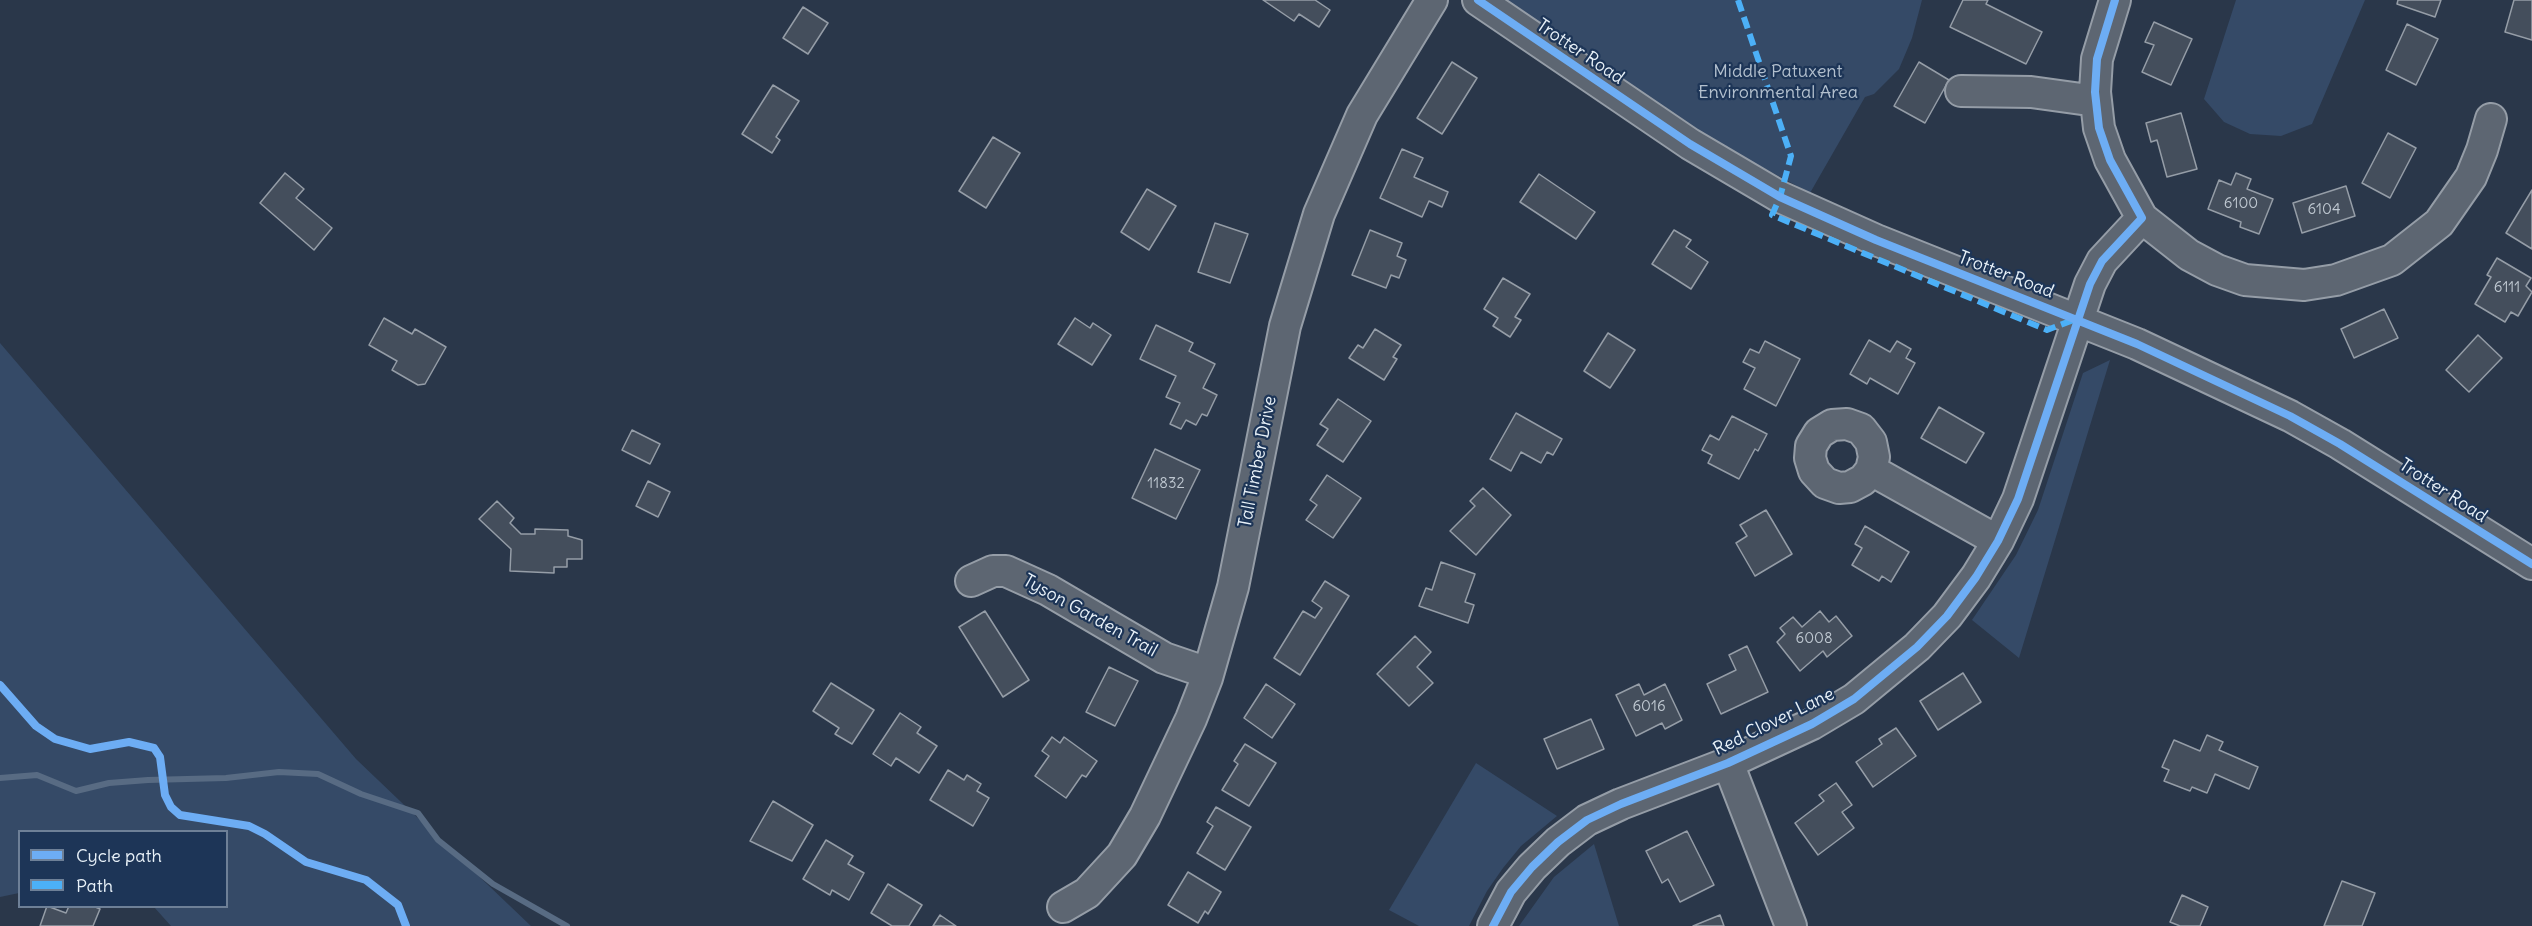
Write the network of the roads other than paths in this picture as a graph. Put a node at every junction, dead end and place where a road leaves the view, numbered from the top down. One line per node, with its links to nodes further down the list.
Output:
1 (1432, 0): 13 (street, Tall Timber Drive)
2 (1478, 0): 8 (street, Trotter Road)
3 (2115, 0): 5 (street)
4 (1961, 91): 5 (street)
5 (2096, 101): 7 (street)
6 (2491, 118): 7 (street)
7 (2142, 218): 8 (street, Red Clover Lane)
8 (2078, 318): 10 (street, Red Clover Lane); 11 (street, Trotter Road)
9 (1870, 470): 10 (street)
10 (1998, 541): 14 (street, Red Clover Lane)
11 (2532, 564)
12 (972, 581): 13 (street, Tyson Garden Trail)
13 (1208, 673): 15 (street, Tall Timber Drive)
14 (1728, 763): 16 (street, Red Clover Lane); 17 (street)
15 (1064, 907)
16 (1493, 926)
17 (1791, 926)

